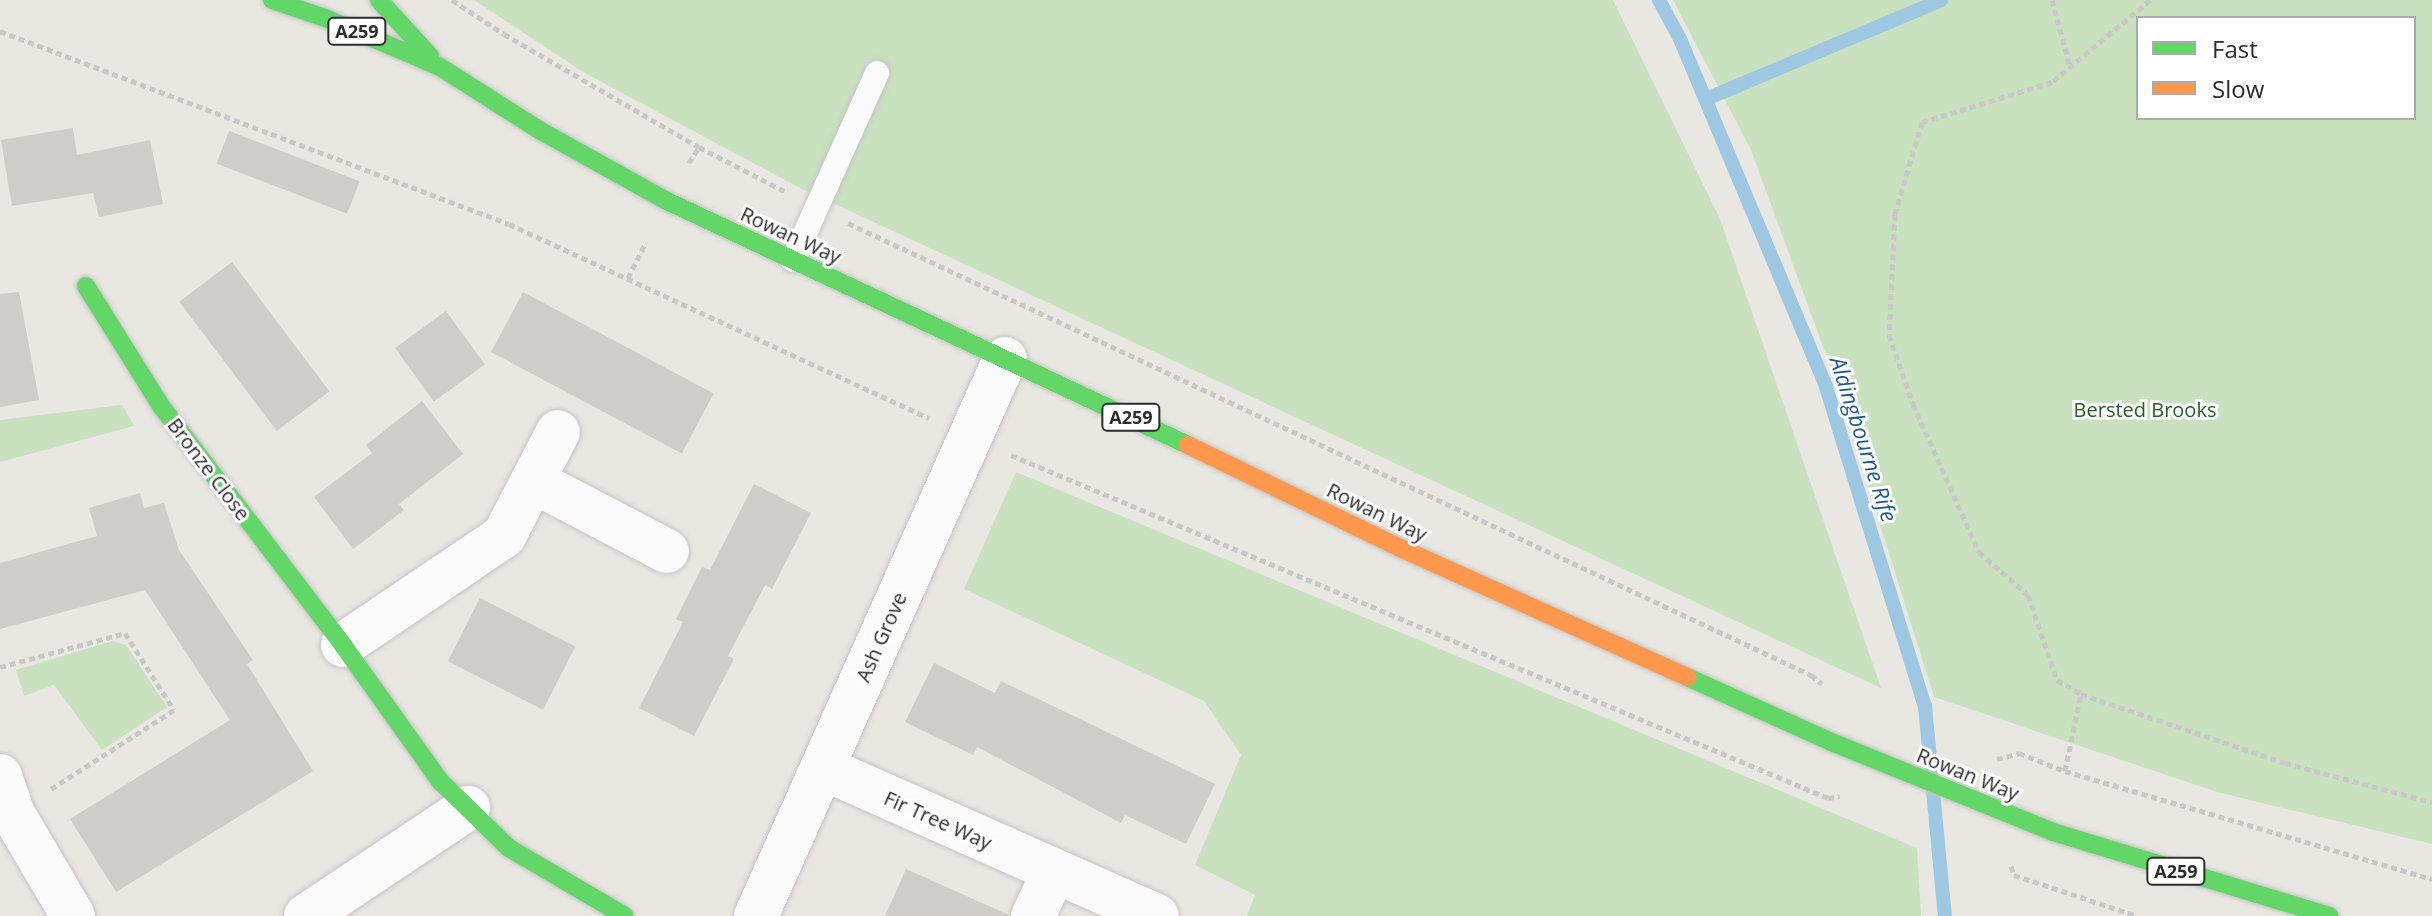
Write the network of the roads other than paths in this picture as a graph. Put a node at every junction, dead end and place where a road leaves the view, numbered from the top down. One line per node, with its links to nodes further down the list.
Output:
1 (272, 0): 3 (main road, Rowan Way / A259)
2 (379, 0): 3 (main road, Rowan Way / A259)
3 (440, 67): 5 (main road, Rowan Way / A259)
4 (877, 73): 5 (lane)
5 (793, 260): 7 (main road, Rowan Way / A259)
6 (86, 286): 11 (main road, Bronze Close)
7 (1005, 359): 12 (street, Ash Grove); 22 (main road, Rowan Way / A259)
8 (558, 432): 9 (street)
9 (533, 481): 10 (street); 11 (street)
10 (667, 551)
11 (343, 645): 14 (main road, Bronze Close)
12 (823, 768): 15 (street, Fir Tree Way); 19 (street, Ash Grove)
13 (7, 795): 16 (street)
14 (468, 808): 17 (street); 18 (main road, Bronze Close)
15 (1054, 872): 20 (street); 21 (street, Fir Tree Way)
16 (73, 916)
17 (306, 916)
18 (625, 916)
19 (756, 916)
20 (1033, 916)
21 (1157, 916)
22 (2330, 916)

